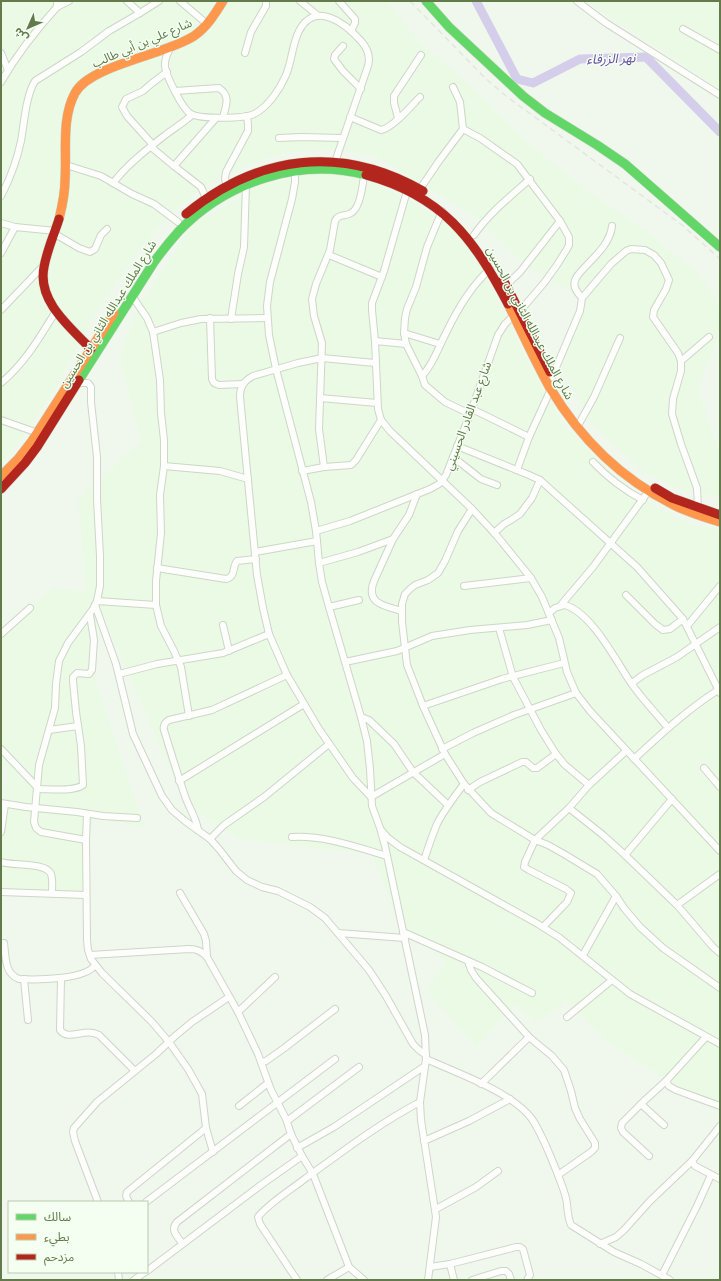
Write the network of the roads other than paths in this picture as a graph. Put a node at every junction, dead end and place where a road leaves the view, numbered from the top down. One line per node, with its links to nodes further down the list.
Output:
1 (69, 1): 11 (street)
2 (127, 1): 12 (street)
3 (159, 1): 12 (street)
4 (180, 1): 14 (street)
5 (223, 1): 14 (main road, شارع علي بن أبي طالب)
6 (266, 1): 21 (street)
7 (300, 1): 13 (street)
8 (339, 1): 16 (street)
9 (426, 1): 63 (main road)
10 (577, 1): 29 (street)
11 (57, 4): 23 (street)
12 (140, 13): 52 (street)
13 (316, 14): 16 (street); 32 (street)
14 (207, 24): 17 (main road, شارع علي بن أبي طالب)
15 (683, 29): 19 (street)
16 (351, 31): 27 (street)
17 (172, 46): 24 (street); 41 (main road, شارع علي بن أبي طالب)
18 (343, 46): 27 (street)
19 (720, 50)
20 (1, 53): 23 (street)
21 (245, 53)
22 (421, 55): 35 (street)
23 (8, 70): 25 (street)
24 (167, 72): 28 (street); 39 (street)
25 (1, 82)
26 (453, 87): 36 (street)
27 (361, 88): 33 (street)
28 (175, 91): 31 (street); 34 (street)
29 (720, 95)
30 (420, 97): 35 (street)
31 (192, 115): 34 (street); 39 (street)
32 (246, 116): 34 (street); 49 (street)
33 (350, 117): 35 (street); 38 (street)
34 (220, 118): 43 (street)
35 (398, 118)
36 (463, 129): 46 (street); 50 (street)
37 (279, 138): 38 (street)
38 (342, 138): 40 (street)
39 (152, 146): 43 (street); 47 (street)
40 (335, 162): 42 (main road, شارع الملك عبدالله الثاني بن الحسين); 50 (main road, شارع الملك عبدالله الثاني بن الحسين)
41 (66, 165): 47 (street); 61 (main road, شارع علي بن أبي طالب)
42 (324, 165): 44 (main road, شارع الملك عبدالله الثاني بن الحسين); 45 (main road, شارع الملك عبدالله الثاني بن الحسين); 49 (main road, شارع الملك عبدالله الثاني بن الحسين)
43 (174, 166): 53 (street)
44 (294, 170): 48 (main road, شارع الملك عبدالله الثاني بن الحسين); 77 (street)
45 (364, 175): 51 (main road, شارع الملك عبدالله الثاني بن الحسين); 65 (street)
46 (530, 179): 55 (street); 62 (street)
47 (113, 183): 56 (street)
48 (246, 184): 69 (main road, شارع الملك عبدالله الثاني بن الحسين); 78 (street)
49 (227, 186): 53 (main road, شارع الملك عبدالله الثاني بن الحسين)
50 (420, 189): 62 (main road, شارع الملك عبدالله الثاني بن الحسين)
51 (407, 191): 54 (main road, شارع الملك عبدالله الثاني بن الحسين); 68 (street)
52 (1, 196)
53 (206, 198): 56 (main road, شارع الملك عبدالله الثاني بن الحسين)
54 (442, 211): 67 (main road, شارع الملك عبدالله الثاني بن الحسين); 80 (street)
55 (560, 221): 70 (street); 75 (street, شارع عبد القادر الحسيني)
56 (178, 222): 69 (main road, شارع الملك عبدالله الثاني بن الحسين)
57 (1, 223): 59 (street)
58 (612, 226): 72 (street)
59 (15, 227): 61 (street); 64 (street)
60 (107, 229): 61 (street)
61 (55, 232): 66 (main road, شارع علي بن أبي طالب)
62 (474, 235): 70 (main road, شارع الملك عبدالله الثاني بن الحسين)
63 (720, 246)
64 (1, 252)
65 (329, 254): 68 (street); 87 (street)
66 (44, 265): 73 (street); 74 (main road, شارع علي بن أبي طالب)
67 (490, 269): 75 (main road, شارع الملك عبدالله الثاني بن الحسين); 85 (street)
68 (382, 277): 83 (street)
69 (137, 282): 71 (main road, شارع الملك عبدالله الثاني بن الحسين); 86 (main road, شارع الملك عبدالله الثاني بن الحسين)
70 (506, 285): 75 (main road, شارع الملك عبدالله الثاني بن الحسين)
71 (132, 296): 79 (street); 94 (main road, شارع الملك عبدالله الثاني بن الحسين)
72 (582, 298): 88 (street); 92 (street)
73 (1, 310)
74 (56, 311): 86 (main road, شارع علي بن أبي طالب); 93 (street)
75 (516, 313): 92 (main road, شارع الملك عبدالله الثاني بن الحسين); 96 (main road, شارع الملك عبدالله الثاني بن الحسين); 99 (street, شارع عبد القادر الحسيني)
76 (210, 318): 78 (street); 79 (street); 95 (street)
77 (267, 318): 78 (street); 90 (street)
78 (232, 319)
79 (153, 332): 108 (street)
80 (404, 333): 84 (street); 85 (street)
81 (709, 337): 88 (street)
82 (620, 338): 102 (street)
83 (375, 341): 84 (street); 89 (street)
84 (406, 344): 91 (street)
85 (440, 344): 91 (street)
86 (91, 349): 103 (main road, شارع الملك عبدالله الثاني بن الحسين)
87 (322, 358): 89 (street); 90 (street); 97 (street)
88 (681, 361): 121 (street)
89 (375, 363): 98 (street)
90 (276, 369): 95 (street); 111 (street)
91 (422, 376): 99 (street)
92 (552, 377): 102 (main road, شارع الملك عبدالله الثاني بن الحسين)
93 (1, 382)
94 (78, 383): 117 (main road, شارع الملك عبدالله الثاني بن الحسين); 139 (street)
95 (242, 384): 113 (street)
96 (551, 389): 104 (street); 118 (main road, شارع الملك عبدالله الثاني بن الحسين)
97 (320, 398): 98 (street); 109 (street)
98 (377, 403): 101 (street)
99 (471, 412): 104 (street); 105 (street, شارع عبد القادر الحسيني)
100 (1, 420): 103 (street)
101 (381, 420): 109 (street); 115 (street)
102 (580, 422): 121 (main road, شارع الملك عبدالله الثاني بن الحسين)
103 (38, 433): 112 (main road, شارع الملك عبدالله الثاني بن الحسين)
104 (529, 438): 110 (street)
105 (457, 446): 106 (street, شارع عبد القادر الحسيني); 110 (street)
106 (453, 457): 115 (street, شارع عبد القادر الحسيني); 116 (street)
107 (593, 462): 120 (street)
108 (164, 466): 113 (street); 133 (street)
109 (324, 467): 111 (street)
110 (517, 470): 114 (street)
111 (302, 471): 125 (street)
112 (1, 476)
113 (248, 479): 130 (street)
114 (540, 480): 126 (street); 129 (street)
115 (442, 481): 119 (street, شارع عبد القادر الحسيني); 122 (street)
116 (497, 485)
117 (1, 489)
118 (648, 492): 120 (street); 124 (main road, شارع الملك عبدالله الثاني بن الحسين)
119 (417, 494): 125 (street, شارع عبد القادر الحسيني); 127 (street)
120 (643, 500): 129 (street)
121 (698, 508): 123 (main road, شارع الملك عبدالله الثاني بن الحسين)
122 (472, 509): 126 (street); 144 (street)
123 (720, 515)
124 (720, 522)
125 (316, 531): 128 (street)
126 (494, 533): 134 (street)
127 (393, 539): 132 (street); 144 (street)
128 (317, 541): 130 (street); 132 (street)
129 (611, 543): 141 (street); 147 (street)
130 (255, 552): 131 (street)
131 (256, 559): 133 (street); 154 (street)
132 (319, 563): 142 (street)
133 (157, 568): 140 (street)
134 (531, 578): 135 (street); 145 (street)
135 (464, 586)
136 (720, 586): 150 (street)
137 (626, 595): 147 (street)
138 (359, 600): 142 (street)
139 (96, 603): 140 (street); 146 (street); 161 (street)
140 (156, 605): 158 (street)
141 (560, 606): 145 (street); 164 (street)
142 (329, 607): 159 (street)
143 (30, 608): 153 (street)
144 (402, 611): 156 (street)
145 (549, 613): 148 (street)
146 (90, 615): 172 (street); 174 (street)
147 (683, 619): 150 (street)
148 (552, 620): 151 (street); 160 (street)
149 (223, 625): 157 (street)
150 (687, 626): 155 (street)
151 (499, 628): 156 (street); 163 (street)
152 (719, 631): 155 (street)
153 (1, 634)
154 (269, 634): 157 (street); 162 (street)
155 (695, 644): 164 (street); 165 (street)
156 (405, 648): 159 (street); 168 (street)
157 (229, 651): 158 (street)
158 (179, 660): 161 (street); 170 (street)
159 (345, 662): 171 (street)
160 (564, 662): 163 (street); 166 (street)
161 (119, 674): 198 (street)
162 (287, 675): 167 (street); 170 (street)
163 (513, 677): 168 (street); 169 (street)
164 (632, 683): 173 (street)
165 (719, 691): 173 (street)
166 (576, 693): 169 (street); 178 (street)
167 (304, 704): 175 (street); 183 (street)
168 (423, 706): 177 (street)
169 (530, 709): 177 (street); 179 (street)
170 (189, 716): 183 (street)
171 (361, 717): 182 (street); 189 (street)
172 (78, 726): 174 (street); 187 (street)
173 (668, 728): 180 (street)
174 (49, 730): 187 (street)
175 (329, 744): 189 (street); 201 (street)
176 (1, 749): 187 (street)
177 (443, 751): 182 (street); 184 (street)
178 (626, 751): 180 (street); 185 (street)
179 (556, 754): 185 (street); 188 (street)
180 (634, 759): 190 (street)
181 (704, 768): 186 (street)
182 (413, 772): 189 (street); 192 (street)
183 (179, 781): 198 (street)
184 (464, 784): 188 (street); 192 (street)
185 (589, 785): 194 (street)
186 (720, 787)
187 (37, 788): 193 (street)
188 (468, 790): 203 (street)
189 (371, 797): 197 (street)
190 (672, 799): 204 (street); 205 (street)
191 (3, 803): 193 (street); 199 (street)
192 (448, 805): 207 (street)
193 (36, 808): 195 (street); 202 (street)
194 (569, 808): 203 (street); 205 (street)
195 (87, 814): 196 (street); 202 (street)
196 (137, 818)
197 (380, 828): 206 (street); 207 (street)
198 (198, 830): 201 (street)
199 (1, 832)
200 (292, 837): 206 (street)
201 (210, 839): 217 (street)
202 (86, 840): 213 (street)
203 (535, 840): 214 (street); 216 (street)
204 (720, 851)
205 (626, 855): 215 (street)
206 (387, 856): 218 (street)
207 (424, 860): 216 (street)
208 (1, 862): 211 (street)
209 (720, 874): 215 (street)
210 (1, 892): 211 (street)
211 (52, 893): 213 (street)
212 (180, 893): 223 (street)
213 (86, 895): 221 (street)
214 (616, 896): 222 (street); 230 (street)
215 (676, 905): 220 (street)
216 (543, 927): 222 (street)
217 (338, 933): 218 (street); 242 (street)
218 (404, 935): 224 (street); 242 (street)
219 (4, 944): 228 (street)
220 (720, 954)
221 (90, 955): 223 (street); 225 (street)
222 (583, 955): 229 (street)
223 (207, 957): 232 (street)
224 (468, 961): 231 (street); 238 (street)
225 (95, 966): 226 (street); 239 (street)
226 (61, 978): 228 (street); 245 (street)
227 (275, 978): 234 (street)
228 (24, 979): 236 (street)
229 (612, 980): 235 (street); 237 (street)
230 (720, 988)
231 (532, 993)
232 (229, 997): 234 (street); 239 (street)
233 (335, 1009): 243 (street)
234 (238, 1012): 243 (street)
235 (567, 1017)
236 (28, 1020)
237 (706, 1036): 240 (street); 246 (street)
238 (529, 1037): 248 (street); 268 (street)
239 (168, 1042): 245 (street); 258 (street)
240 (720, 1044)
241 (335, 1059): 251 (street)
242 (426, 1060): 248 (street); 250 (street); 261 (street)
243 (261, 1062): 247 (street)
244 (359, 1067): 255 (street)
245 (134, 1071): 271 (street)
246 (666, 1081): 252 (street); 254 (street)
247 (268, 1083): 251 (street); 253 (street)
248 (482, 1084): 249 (street)
249 (510, 1100): 260 (street); 268 (street)
250 (420, 1102): 260 (street); 267 (street)
251 (278, 1103): 255 (street); 262 (street)
252 (641, 1104): 256 (street); 264 (street)
253 (239, 1106)
254 (720, 1106)
255 (287, 1121): 259 (street)
256 (664, 1125)
257 (720, 1126): 265 (street)
258 (206, 1128): 262 (street); 272 (street)
259 (291, 1134): 261 (street); 275 (street)
260 (424, 1141): 274 (street)
261 (298, 1148): 263 (street)
262 (213, 1152): 273 (street)
263 (302, 1156): 267 (street); 275 (street)
264 (649, 1156)
265 (692, 1161): 269 (street); 276 (street)
266 (498, 1171): 274 (street)
267 (313, 1174): 278 (street); 284 (street)
268 (558, 1175): 276 (street)
269 (711, 1175): 270 (street); 282 (street)
270 (720, 1179)
271 (98, 1201)
272 (128, 1201)
273 (147, 1201)
274 (436, 1208): 279 (street)
275 (182, 1244): 280 (street)
276 (600, 1244): 282 (street)
277 (450, 1264): 279 (street); 288 (street); 291 (street)
278 (349, 1267): 285 (street); 286 (street)
279 (430, 1267): 287 (street)
280 (148, 1270)
281 (143, 1273): 283 (street)
282 (662, 1275): 292 (street)
283 (134, 1280)
284 (297, 1280)
285 (327, 1280)
286 (364, 1280)
287 (428, 1280)
288 (454, 1280)
289 (472, 1280): 290 (street)
290 (511, 1280)
291 (527, 1280)
292 (670, 1280)

